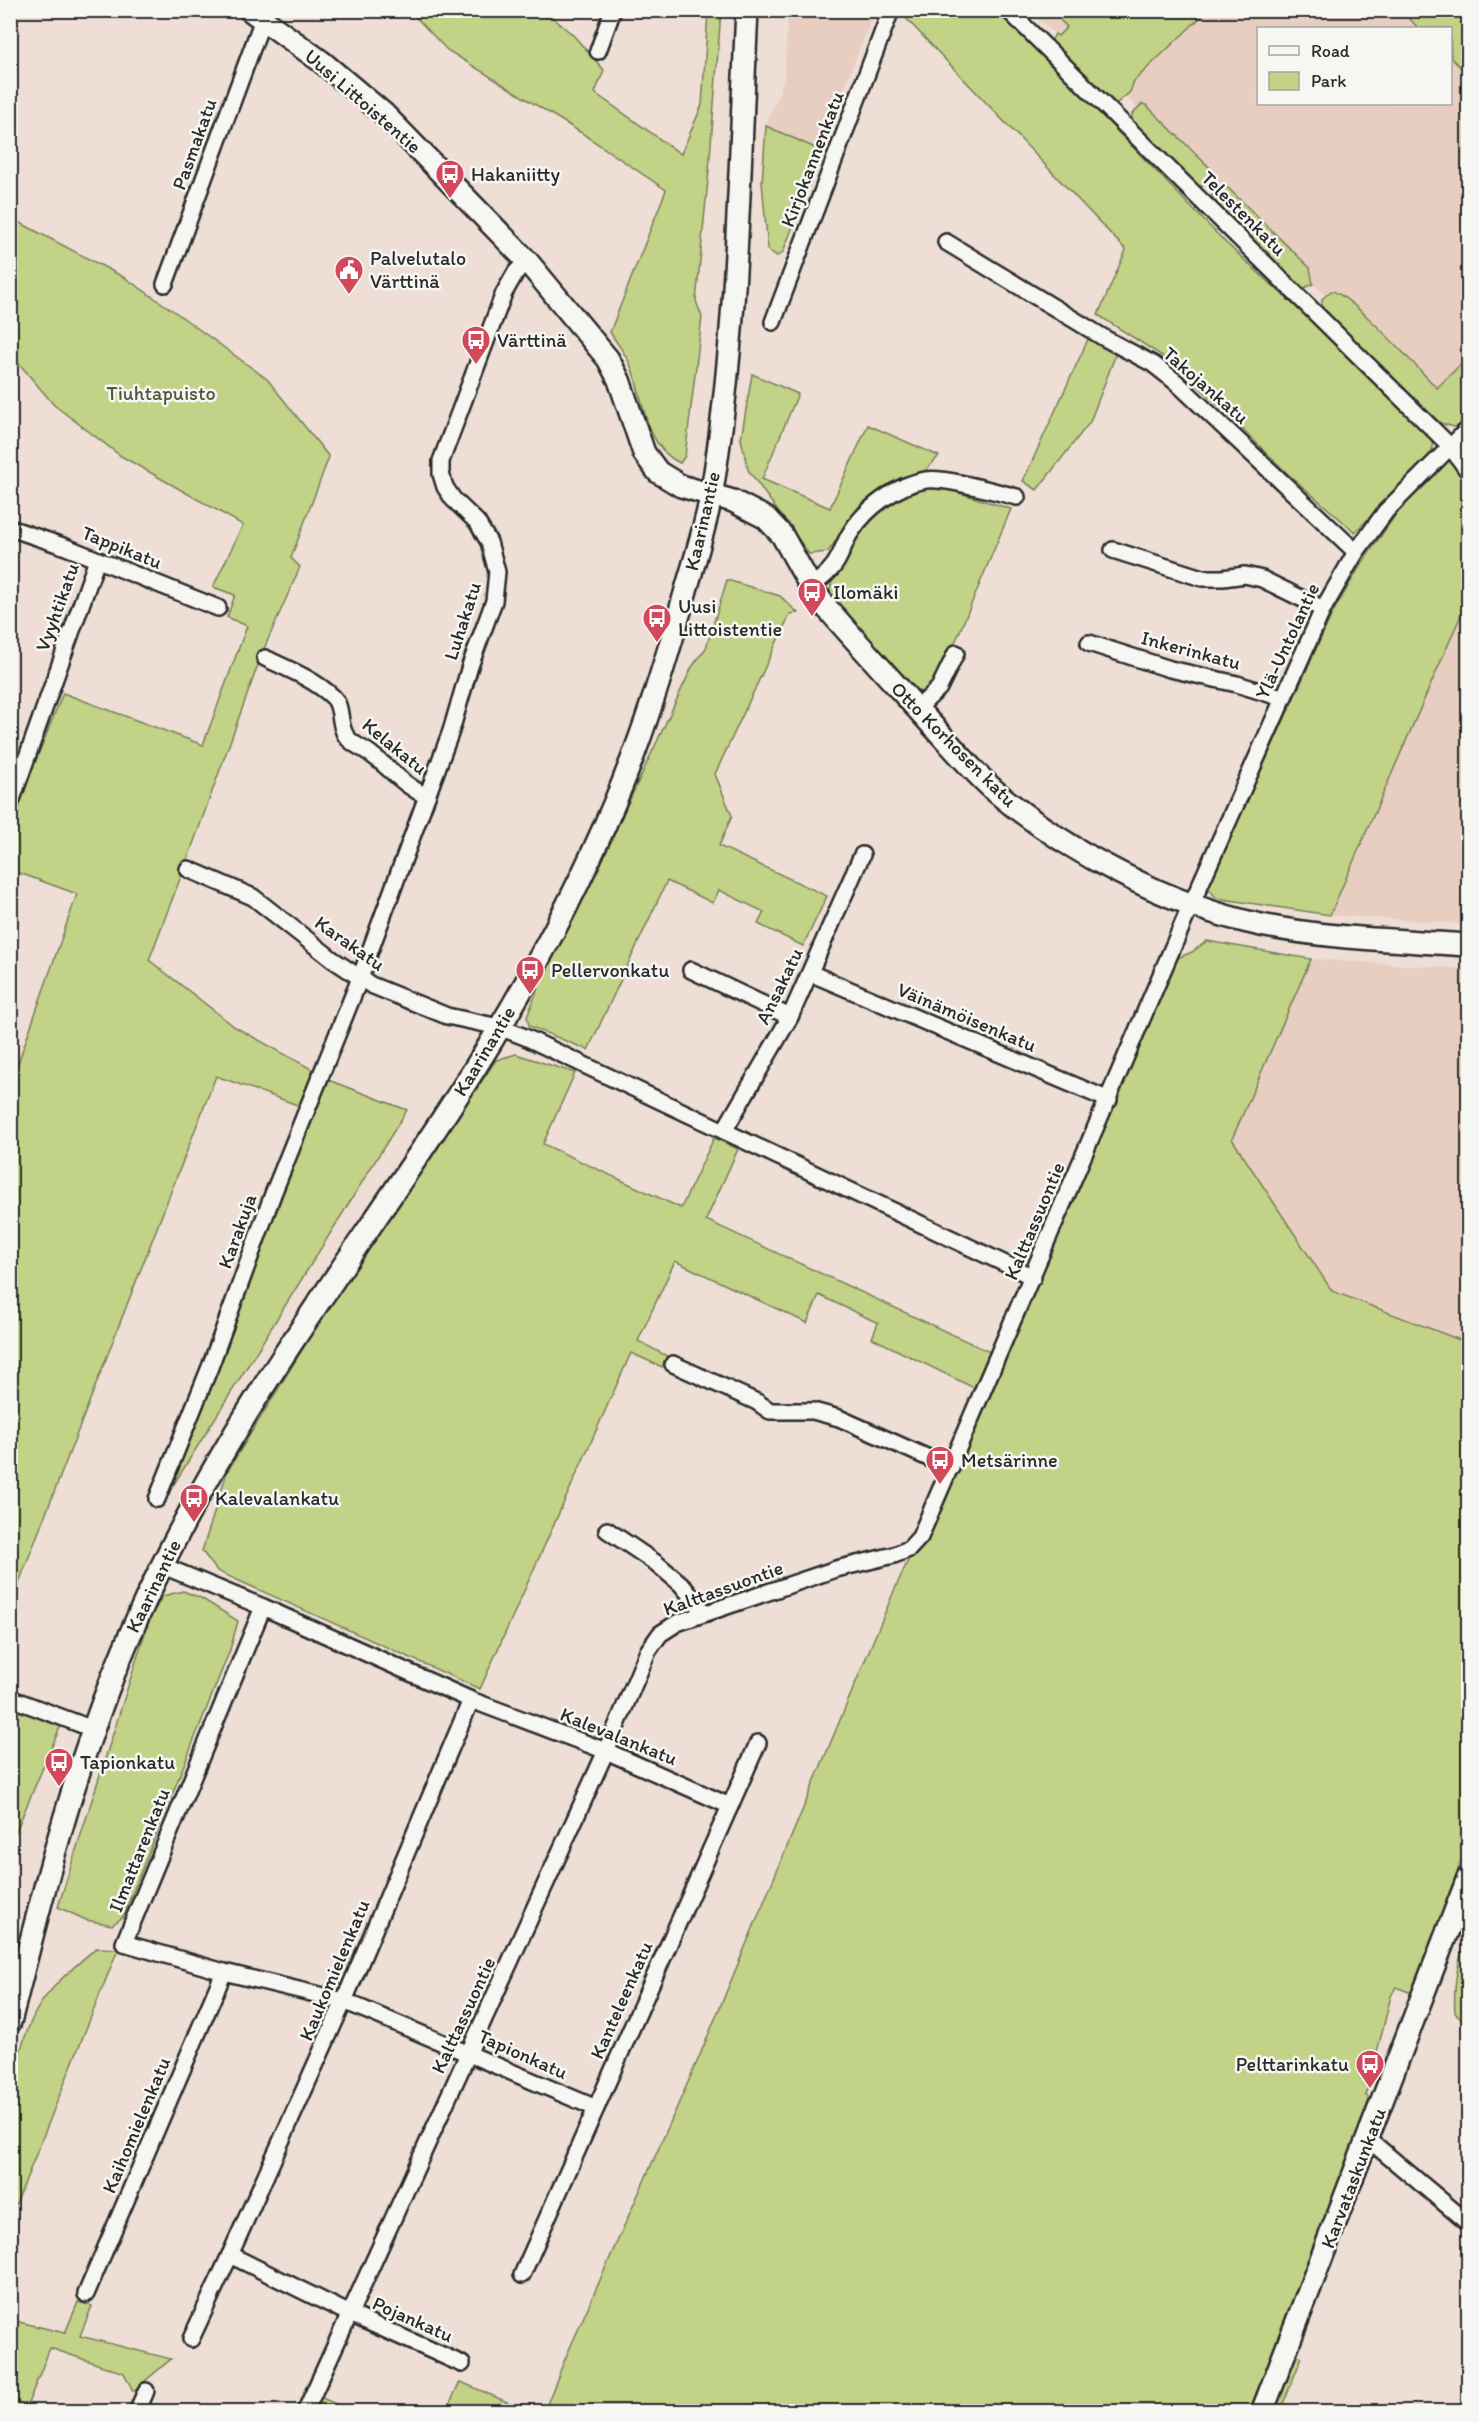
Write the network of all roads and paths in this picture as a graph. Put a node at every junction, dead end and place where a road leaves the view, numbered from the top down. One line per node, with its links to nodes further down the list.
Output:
1 (613, 10): 6 (street)
2 (747, 10): 14 (main road, Kaarinantie)
3 (891, 10): 10 (street, Kirjokannenkatu)
4 (1008, 10): 12 (street, Telestenkatu)
5 (256, 15): 8 (main road, Uusi Littoistentie); 9 (street, Pasmakatu)
6 (598, 51)
7 (946, 242): 18 (street, Takojankatu)
8 (527, 261): 14 (main road, Uusi Littoistentie); 28 (street, Luhakatu)
9 (165, 284)
10 (773, 322)
11 (1468, 429): 12 (street, Ylä-Untolantie)
12 (1450, 446): 13 (street, Telestenkatu); 18 (street, Ylä-Untolantie)
13 (1468, 471)
14 (711, 495): 20 (main road, Otto Korhosen katu); 38 (main road, Kaarinantie)
15 (1017, 497): 20 (street)
16 (10, 528): 19 (street, Tappikatu)
17 (1113, 550): 22 (street)
18 (1356, 552): 22 (street, Ylä-Untolantie)
19 (97, 560): 21 (street, Tappikatu); 29 (street, Vyyhtikatu)
20 (811, 587): 27 (main road, Otto Korhosen katu)
21 (218, 608)
22 (1323, 609): 26 (street, Ylä-Untolantie)
23 (1089, 643): 26 (street, Inkerinkatu)
24 (956, 653): 27 (street)
25 (265, 658): 28 (street, Kelakatu)
26 (1282, 698): 32 (street, Ylä-Untolantie)
27 (917, 709): 32 (main road, Otto Korhosen katu)
28 (428, 796): 36 (street, Luhakatu)
29 (10, 805)
30 (862, 855): 35 (street, Ansakatu)
31 (188, 869): 36 (street, Karakatu)
32 (1193, 904): 33 (main road, Otto Korhosen katu); 39 (street, Kalttassuontie)
33 (1468, 945)
34 (691, 970): 37 (street)
35 (810, 973): 37 (street, Ansakatu); 39 (street, Väinämöisenkatu)
36 (360, 978): 38 (street, Karakatu); 44 (street, Karakuja)
37 (790, 1017): 40 (street, Ansakatu)
38 (499, 1027): 40 (street); 46 (main road, Kaarinantie)
39 (1109, 1100): 41 (street, Kalttassuontie)
40 (724, 1131): 41 (street)
41 (1033, 1277): 43 (street, Kalttassuontie)
42 (673, 1364): 43 (street)
43 (951, 1468): 48 (street, Kalttassuontie)
44 (157, 1499)
45 (607, 1530): 48 (street)
46 (161, 1565): 47 (street, Kalevalankatu); 51 (main road, Kaarinantie)
47 (263, 1607): 50 (street, Kalevalankatu); 56 (street, Ilmattarenkatu)
48 (705, 1613): 53 (street, Kalttassuontie)
49 (10, 1698): 51 (street)
50 (471, 1700): 53 (street, Kalevalankatu); 58 (street, Kaukomielenkatu)
51 (93, 1729): 59 (main road, Kaarinantie)
52 (758, 1743): 54 (street, Kanteleenkatu)
53 (606, 1751): 54 (street, Kalevalankatu); 60 (street, Kalttassuontie)
54 (730, 1806): 61 (street, Kanteleenkatu)
55 (1468, 1878): 62 (main road, Karvataskunkatu)
56 (124, 1943): 57 (street, Tapionkatu)
57 (224, 1972): 58 (street, Tapionkatu); 66 (street, Kaihomielenkatu)
58 (344, 2001): 60 (street, Tapionkatu); 64 (street, Kaukomielenkatu)
59 (10, 2022)
60 (469, 2053): 61 (street, Tapionkatu); 67 (street, Kalttassuontie)
61 (596, 2108): 65 (street, Kanteleenkatu)
62 (1368, 2139): 63 (street); 73 (main road, Karvataskunkatu)
63 (1468, 2223)
64 (230, 2255): 67 (street, Pojankatu); 68 (street, Kaukomielenkatu)
65 (522, 2275)
66 (86, 2294)
67 (348, 2313): 69 (street, Pojankatu); 72 (street, Kalttassuontie)
68 (190, 2339)
69 (462, 2364)
70 (146, 2391): 71 (street)
71 (136, 2412)
72 (304, 2412)
73 (1263, 2412)

